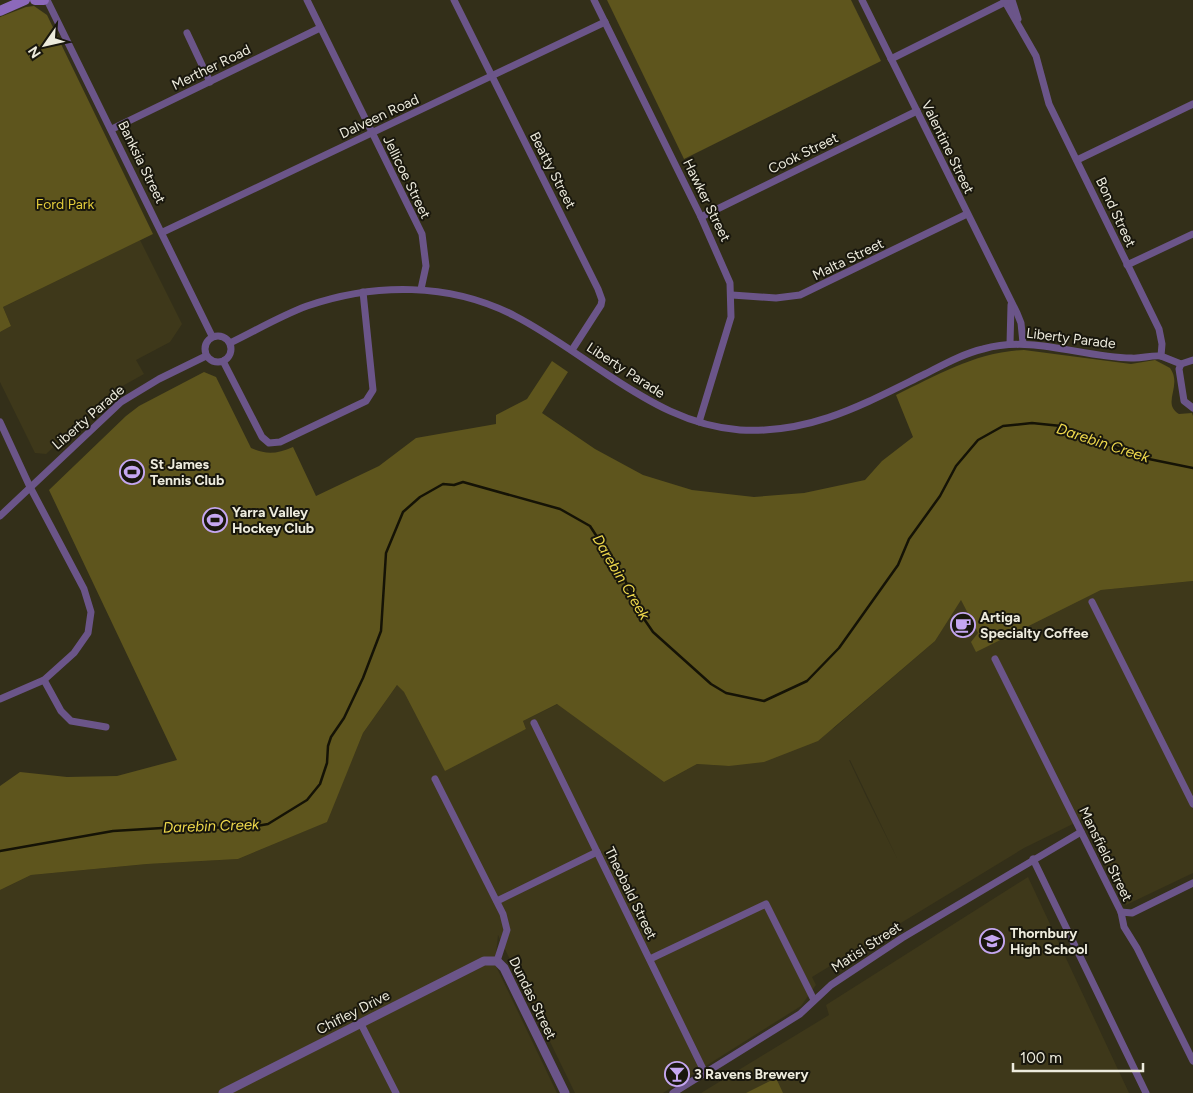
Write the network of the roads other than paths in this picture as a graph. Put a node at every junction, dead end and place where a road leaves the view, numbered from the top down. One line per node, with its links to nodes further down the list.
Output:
1 (25, 0): 9 (main road)
2 (35, 0): 3 (main road)
3 (46, 0): 18 (street, Banksia Street)
4 (307, 0): 11 (street, Jellicoe Street)
5 (454, 0): 14 (street, Beatty Street)
6 (594, 0): 10 (street, Hawker Street)
7 (862, 0): 13 (street, Valentine Street)
8 (1007, 1): 13 (street); 20 (street, Bond Street)
9 (0, 11)
10 (605, 22): 14 (street, Dalveen Road); 22 (street, Hawker Street)
11 (320, 28): 15 (street, Merther Road); 19 (street, Jellicoe Street)
12 (187, 33): 15 (street)
13 (891, 58): 17 (street, Valentine Street)
14 (492, 77): 19 (street, Dalveen Road); 34 (street, Beatty Street)
15 (210, 82): 18 (street, Merther Road)
16 (1193, 104): 20 (street)
17 (916, 111): 21 (street, Valentine Street); 22 (street, Cook Street)
18 (112, 129): 23 (street, Banksia Street)
19 (372, 133): 23 (street, Dalveen Road); 26 (street, Jellicoe Street)
20 (1077, 160): 25 (street, Bond Street)
21 (967, 214): 28 (street, Malta Street); 29 (street, Valentine Street)
22 (701, 217): 28 (street, Hawker Street)
23 (163, 232): 30 (street, Banksia Street)
24 (1193, 234): 25 (street)
25 (1127, 265): 36 (street, Bond Street)
26 (422, 289): 27 (street, Liberty Parade); 34 (street, Liberty Parade)
27 (363, 292): 31 (street, Liberty Parade); 38 (street)
28 (732, 295): 42 (street, Hawker Street)
29 (1011, 305): 32 (street, Valentine Street); 33 (street, Valentine Street)
30 (212, 336): 31 (street); 35 (street)
31 (230, 343): 38 (street)
32 (1023, 343): 33 (street, Liberty Parade); 36 (street, Liberty Parade)
33 (1010, 344): 42 (street, Liberty Parade)
34 (572, 350): 42 (street, Liberty Parade)
35 (206, 356): 38 (street); 43 (street, Liberty Parade)
36 (1160, 356): 39 (street)
37 (1193, 360): 39 (street)
38 (224, 361)
39 (1181, 364): 40 (street)
40 (1193, 408)
41 (0, 422): 43 (street)
42 (699, 422)
43 (30, 487): 44 (street, Liberty Parade); 47 (street)
44 (0, 516)
45 (1092, 602): 52 (street)
46 (994, 659): 53 (street, Mansfield Street)
47 (44, 680): 48 (street); 50 (street)
48 (0, 699)
49 (534, 724): 54 (street, Theobald Street)
50 (106, 728)
51 (435, 779): 57 (street, Dundas Street)
52 (1193, 804)
53 (1081, 832): 55 (street, Matisi Street); 58 (street, Mansfield Street)
54 (597, 852): 57 (street); 59 (street, Theobald Street)
55 (1033, 859): 61 (street, Matisi Street); 69 (street)
56 (1193, 883): 58 (street)
57 (497, 901): 60 (street, Dundas Street)
58 (1120, 912): 63 (street, Mansfield Street)
59 (650, 960): 61 (street); 64 (street, Theobald Street)
60 (497, 961): 62 (street, Chifley Drive); 67 (street, Dundas Street)
61 (814, 1000): 64 (street, Matisi Street)
62 (361, 1024): 65 (street, Chifley Drive); 66 (street)
63 (1193, 1061)
64 (705, 1073): 68 (street, Matisi Street)
65 (223, 1093)
66 (396, 1093)
67 (564, 1093)
68 (673, 1093)
69 (1146, 1093)

